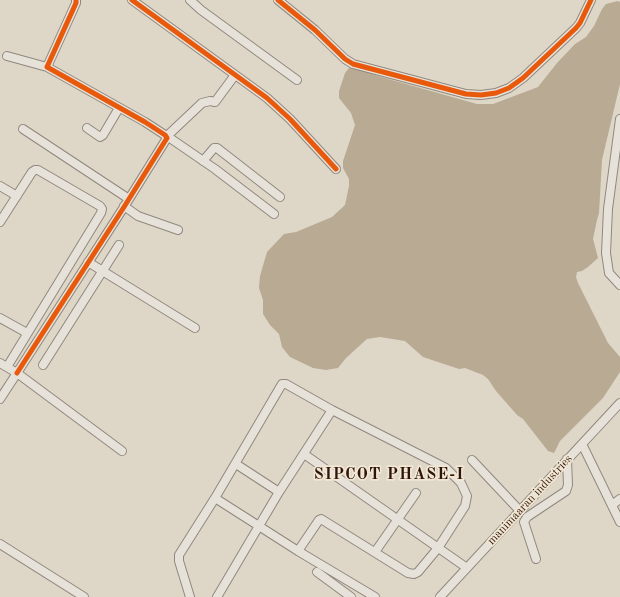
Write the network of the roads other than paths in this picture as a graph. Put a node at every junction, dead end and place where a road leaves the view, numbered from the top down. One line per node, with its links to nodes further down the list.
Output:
1 (76, 0): 7 (street)
2 (132, 0): 8 (street)
3 (190, 0): 9 (street)
4 (278, 0): 5 (street)
5 (591, 0)
6 (7, 56): 7 (street)
7 (47, 68): 10 (street)
8 (235, 75): 15 (street); 17 (street)
9 (297, 80)
10 (119, 108): 12 (street); 15 (street)
11 (620, 119): 14 (street)
12 (87, 128)
13 (23, 129): 21 (street)
14 (619, 129): 29 (street)
15 (167, 136): 16 (street); 21 (street)
16 (203, 161): 20 (street); 23 (street)
17 (336, 169)
18 (0, 186): 19 (street)
19 (17, 196): 24 (street); 32 (street)
20 (280, 197)
21 (129, 199): 22 (street)
22 (124, 206): 25 (street); 27 (street)
23 (274, 214)
24 (0, 222)
25 (178, 230)
26 (119, 245): 28 (street)
27 (88, 262): 28 (street); 35 (street)
28 (102, 270): 31 (street); 34 (street)
29 (620, 285)
30 (0, 318): 32 (street)
31 (195, 328)
32 (27, 333): 33 (street)
33 (3, 365): 35 (street)
34 (43, 365)
35 (17, 373): 36 (street); 40 (street)
36 (0, 399)
37 (620, 403): 39 (street, manimaaran industries)
38 (332, 410): 41 (street); 44 (street); 55 (street)
39 (582, 444): 42 (street, manimaaran industries); 49 (street)
40 (122, 451)
41 (304, 454): 45 (street); 51 (street)
42 (567, 459): 50 (street, manimaaran industries); 58 (street)
43 (472, 460): 50 (street)
44 (236, 464): 45 (street); 47 (street)
45 (279, 492): 53 (street)
46 (416, 493): 51 (street)
47 (215, 498): 53 (street); 62 (street)
48 (620, 499): 49 (street)
49 (612, 505): 52 (street)
50 (520, 511): 59 (street, manimaaran industries)
51 (398, 520): 55 (street); 57 (street)
52 (620, 522)
53 (260, 526): 56 (street); 63 (street)
54 (0, 544): 61 (street)
55 (438, 548): 57 (street); 59 (street)
56 (298, 551): 57 (street); 65 (street)
57 (375, 552)
58 (536, 558)
59 (467, 568): 66 (street, manimaaran industries)
60 (317, 572): 64 (street)
61 (84, 597)
62 (190, 597)
63 (217, 597)
64 (351, 597)
65 (375, 597)
66 (440, 597)

